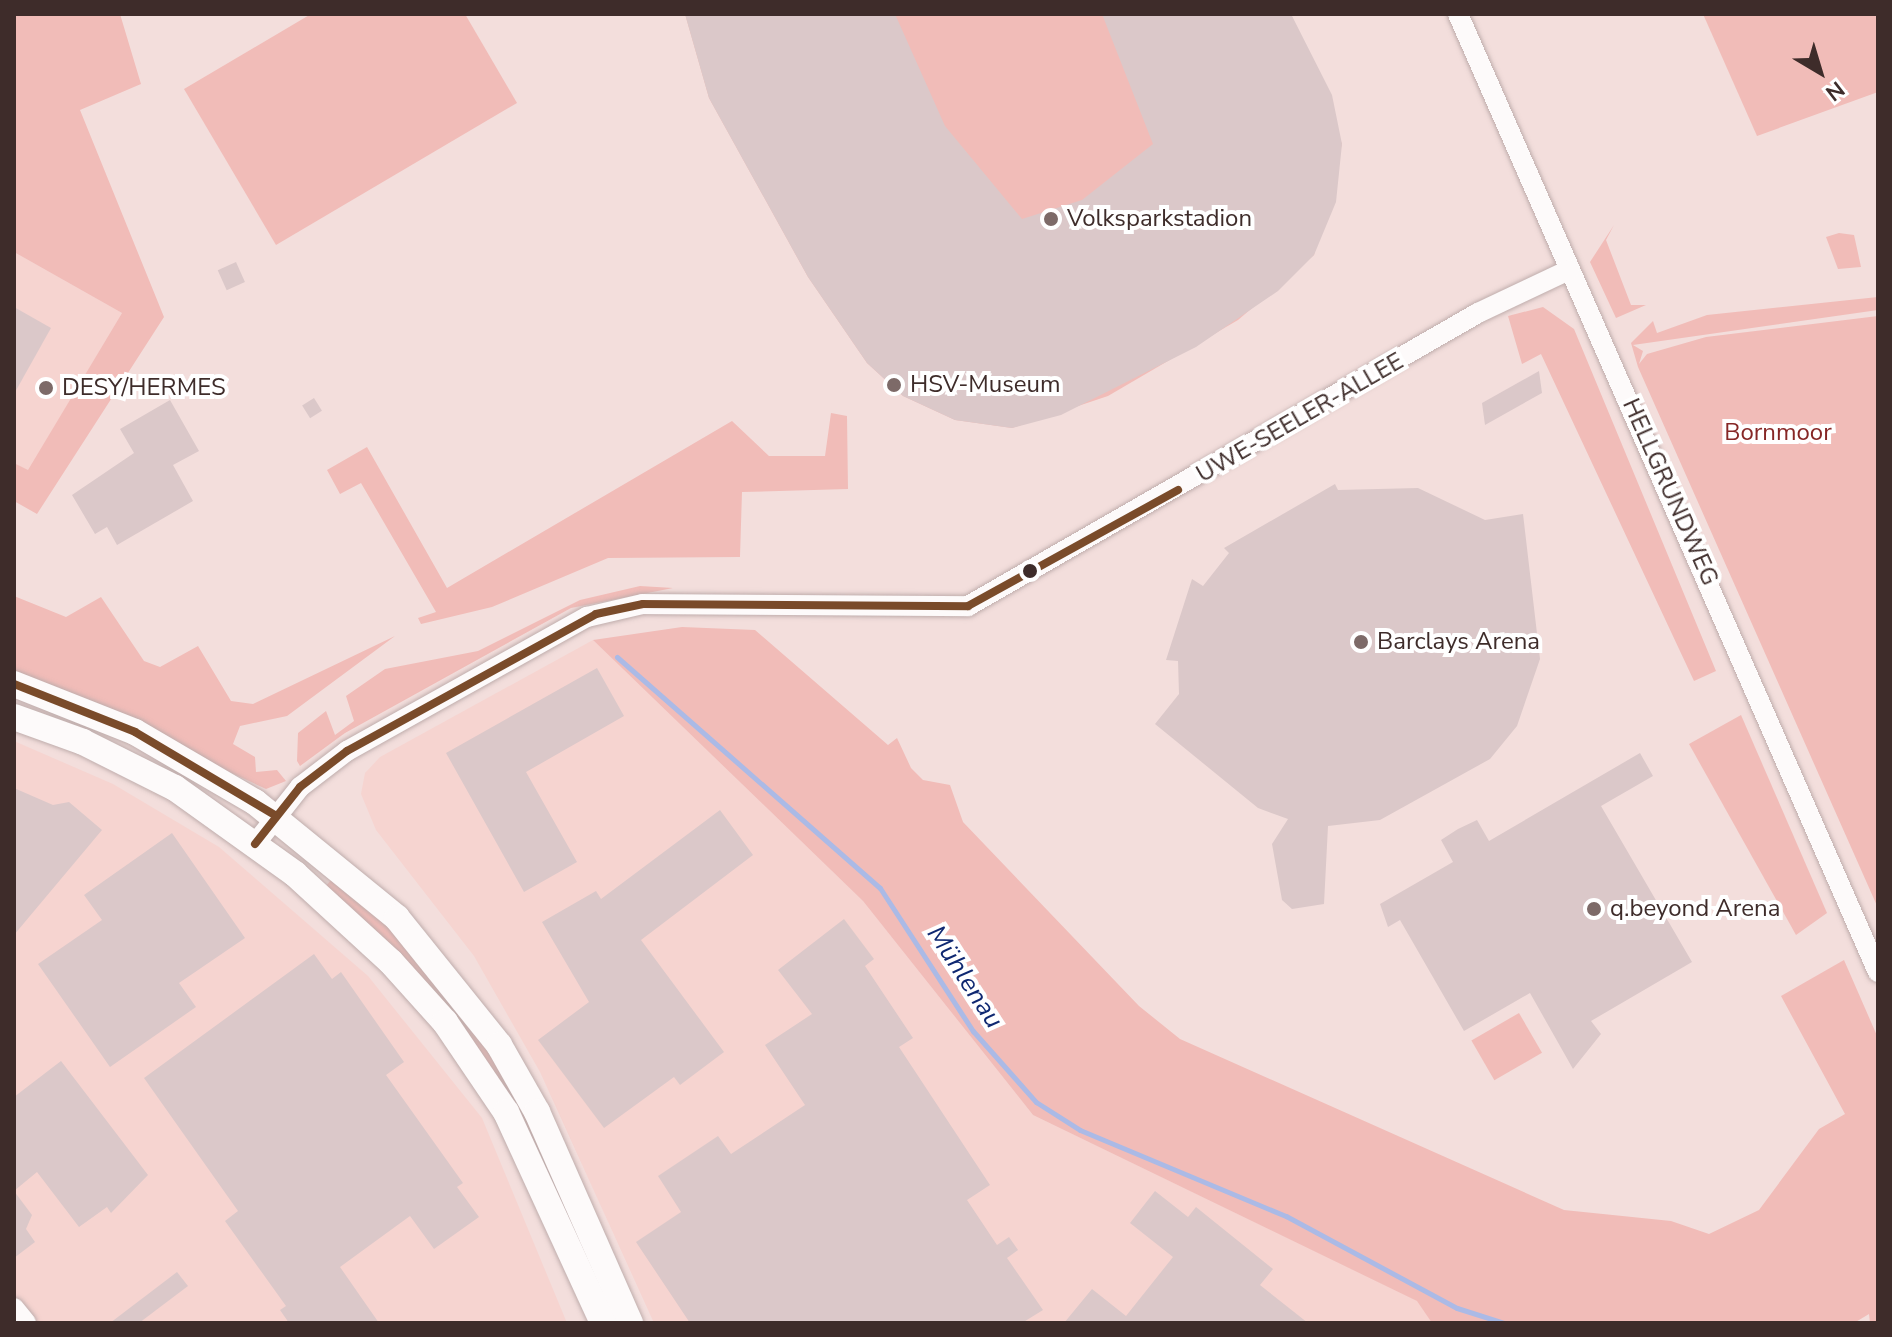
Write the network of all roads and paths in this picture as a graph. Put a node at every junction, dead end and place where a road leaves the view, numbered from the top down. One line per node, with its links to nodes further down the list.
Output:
1 (1458, 14): 2 (street, HELLGRUNDWEG)
2 (1569, 270): 5 (street, UWE-SEELER-ALLEE); 7 (street, HELLGRUNDWEG)
3 (14, 684): 5 (main road)
4 (14, 717): 6 (main road)
5 (275, 815): 6 (street, UWE-SEELER-ALLEE); 11 (main road)
6 (255, 844): 10 (main road)
7 (1878, 972)
8 (14, 1308): 9 (street)
9 (26, 1323)
10 (603, 1323)
11 (630, 1323)

